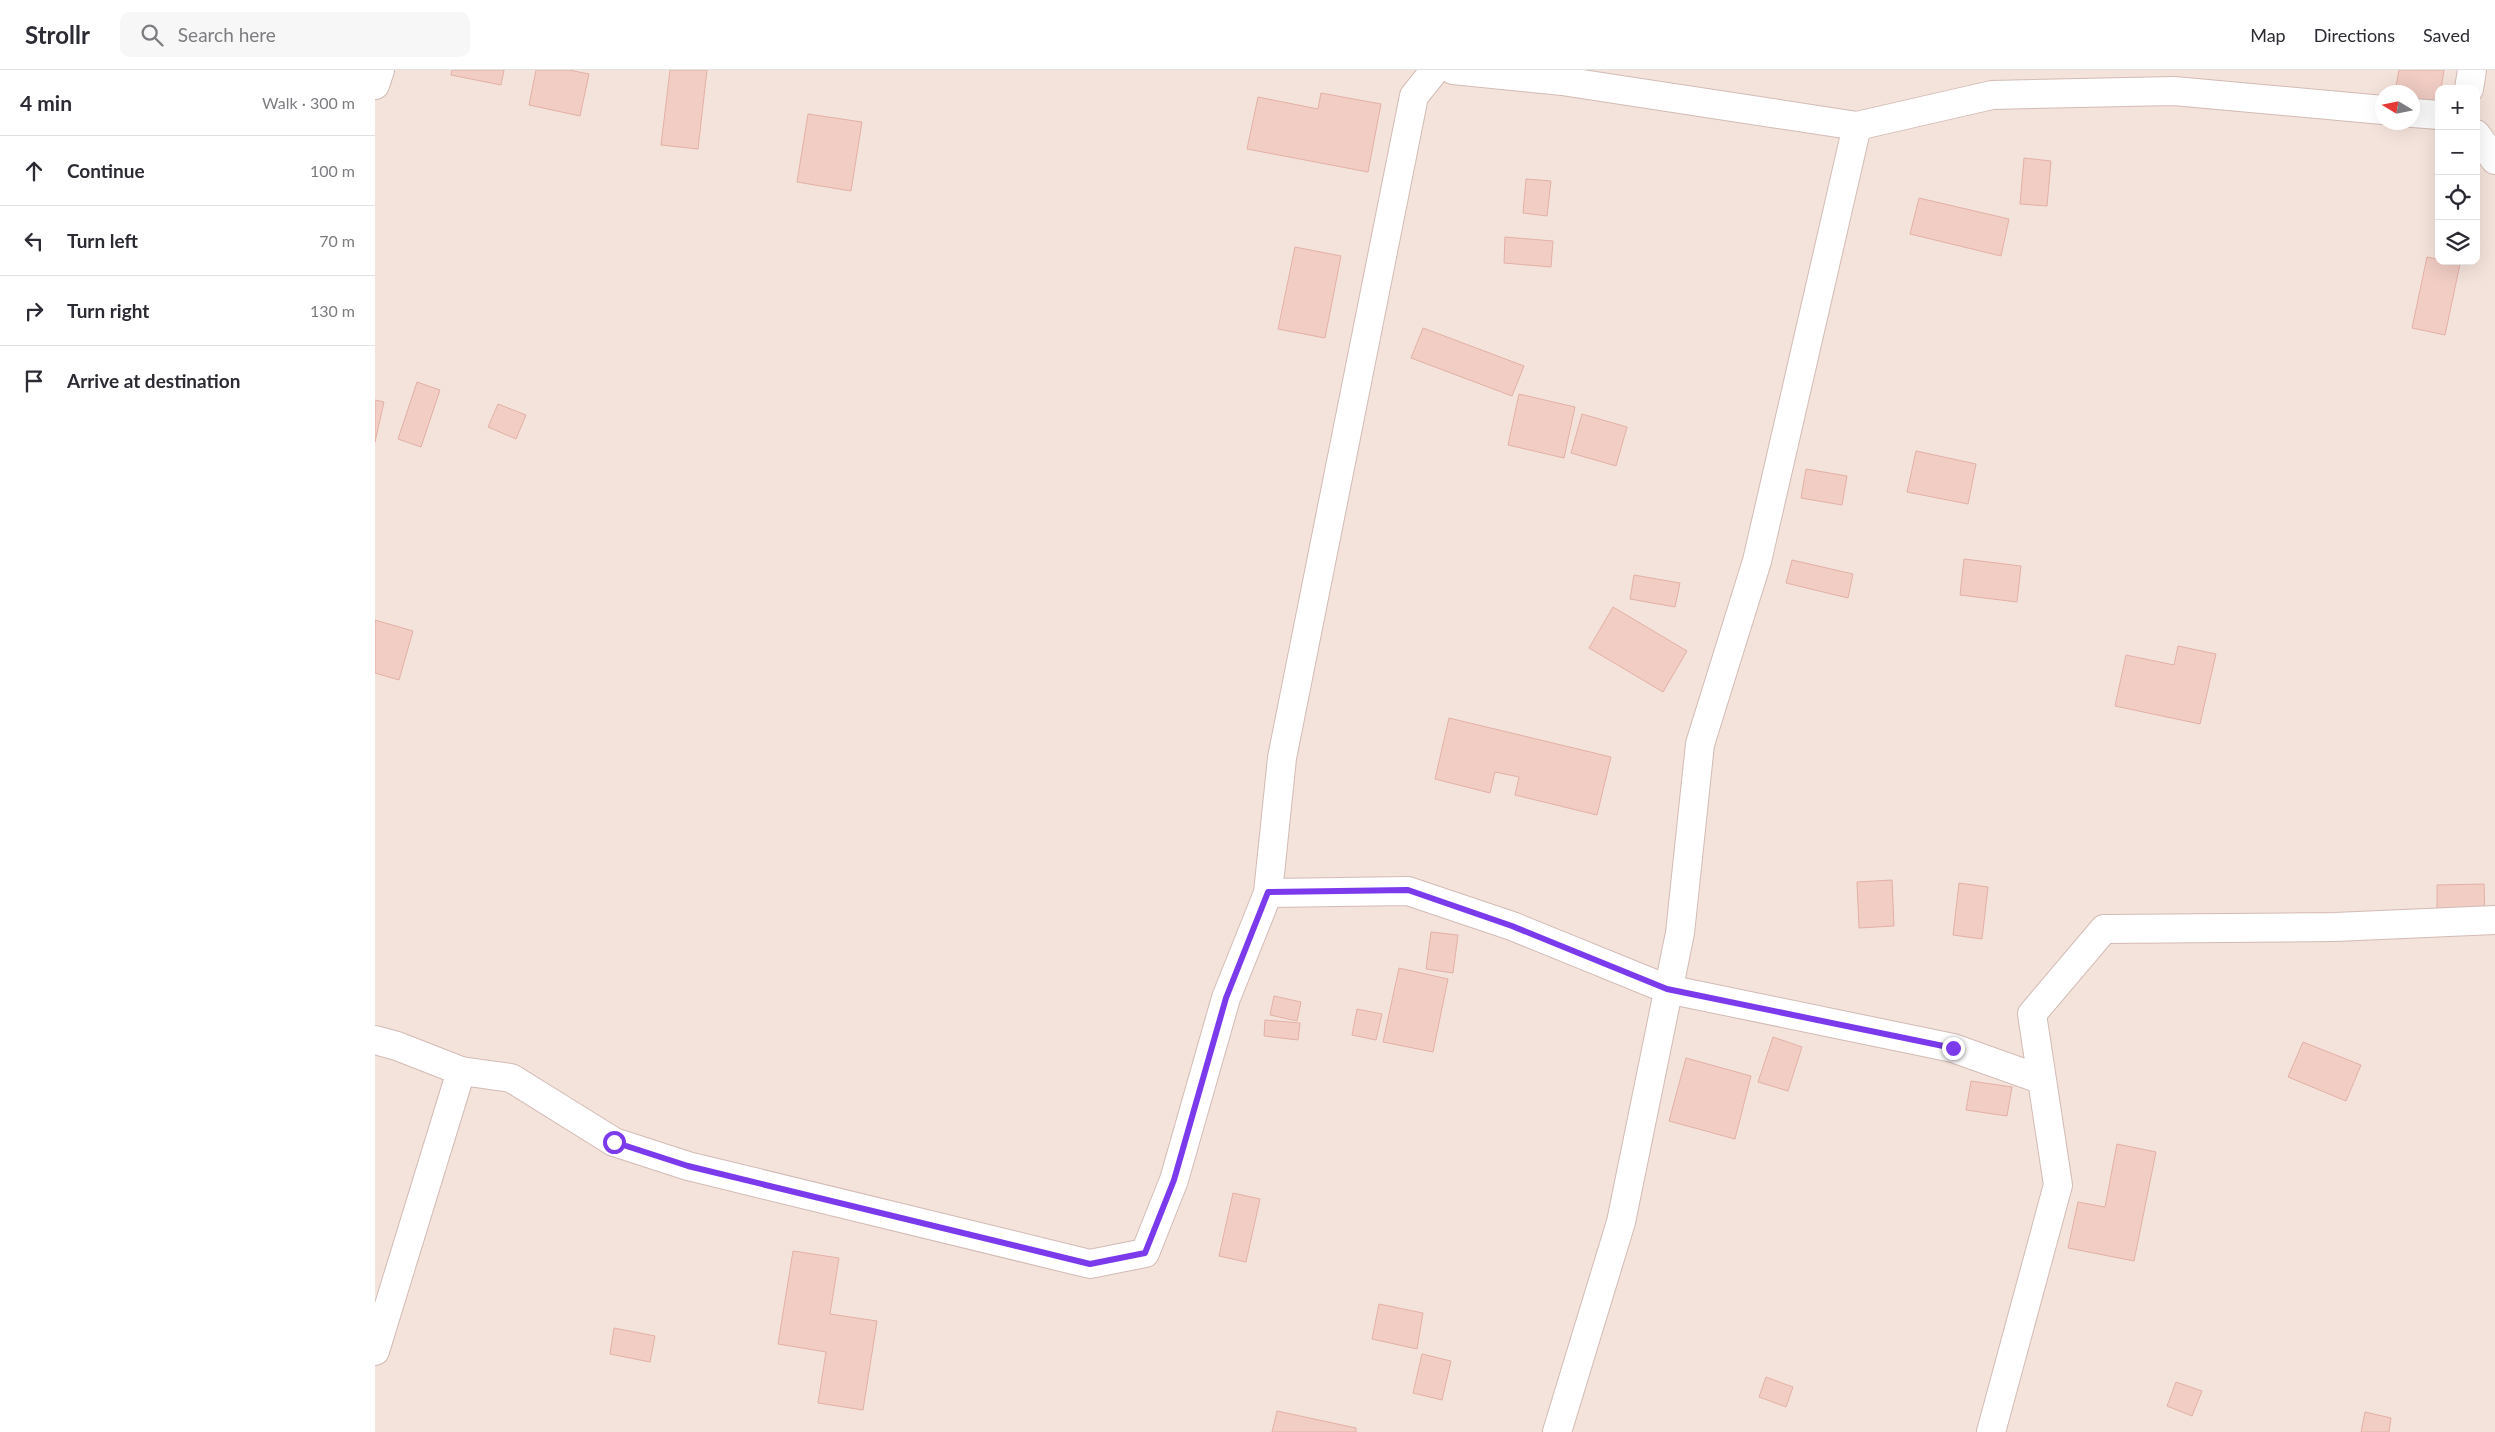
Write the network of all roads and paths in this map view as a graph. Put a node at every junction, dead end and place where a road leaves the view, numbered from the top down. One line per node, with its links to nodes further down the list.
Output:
1 (380, 70): 5 (street)
2 (1435, 70): 13 (street)
3 (1453, 70): 10 (street)
4 (2472, 70): 6 (street)
5 (375, 85)
6 (2470, 85)
7 (2375, 109): 10 (street)
8 (2420, 114): 9 (street)
9 (2435, 115)
10 (1857, 126): 15 (street)
11 (2480, 139): 12 (street)
12 (2495, 160)
13 (1268, 892): 15 (street); 17 (street)
14 (2495, 920): 18 (street)
15 (1667, 989): 18 (street); 20 (street)
16 (375, 1040): 17 (street)
17 (461, 1071): 19 (street)
18 (2041, 1079): 21 (street)
19 (375, 1351)
20 (1557, 1432)
21 (1991, 1432)

